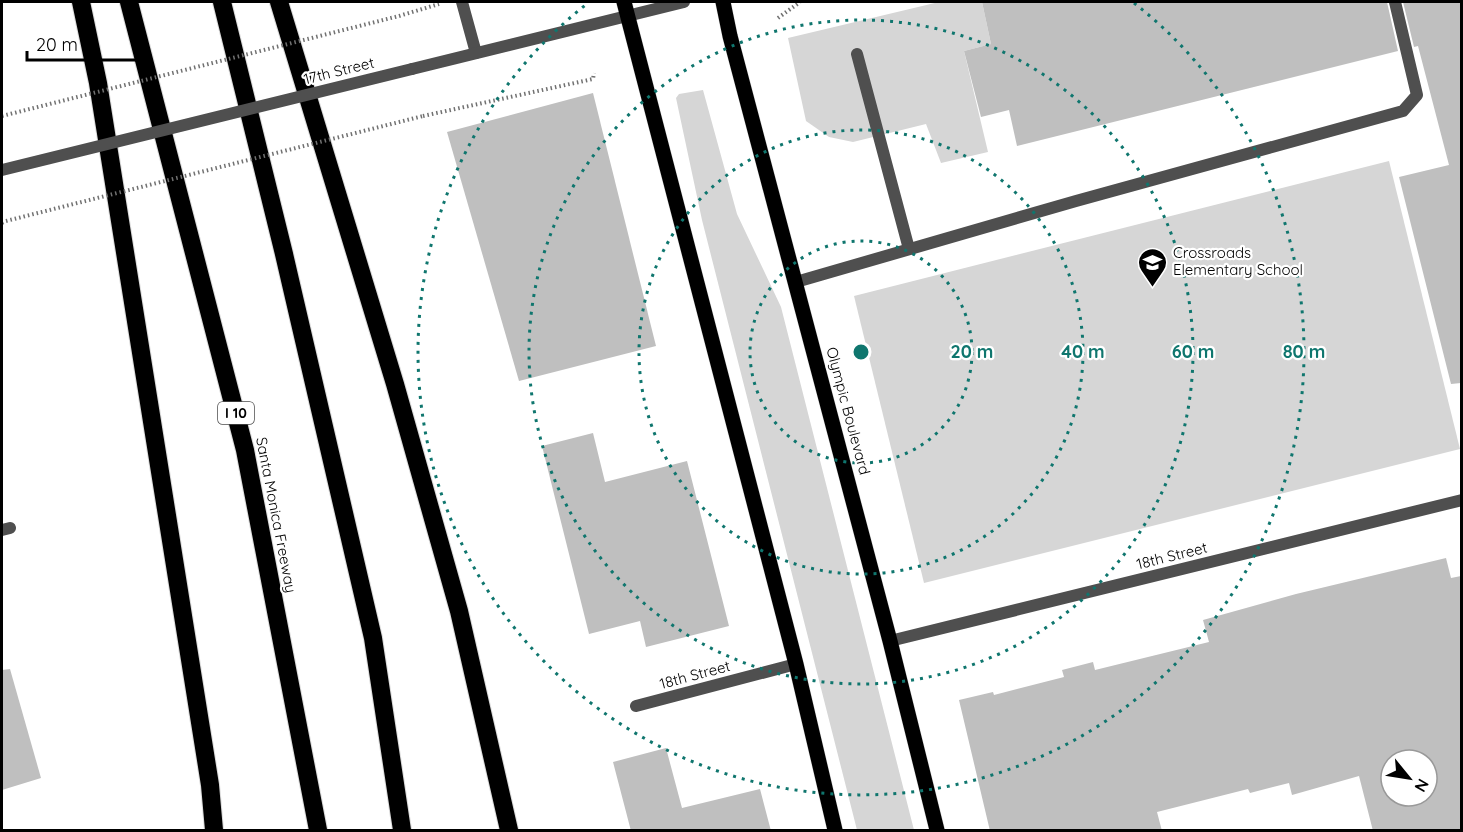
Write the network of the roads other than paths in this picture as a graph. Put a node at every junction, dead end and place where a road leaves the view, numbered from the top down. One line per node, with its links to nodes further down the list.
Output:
1 (81, 2): 19 (highway)
2 (129, 2): 20 (highway, Santa Monica Freeway / I 10)
3 (222, 2): 21 (highway)
4 (279, 2): 22 (highway)
5 (462, 2): 10 (street)
6 (684, 2): 9 (street, 17th Street)
7 (723, 2): 14 (main road, Olympic Boulevard)
8 (1395, 2): 13 (street)
9 (626, 9): 10 (street, 17th Street); 17 (main road)
10 (476, 53): 12 (street, 17th Street, bridge)
11 (857, 54): 13 (street)
12 (2, 170)
13 (909, 249): 14 (street)
14 (796, 282): 16 (main road, Olympic Boulevard)
15 (1461, 500): 16 (street, 18th Street)
16 (891, 641): 24 (main road, Olympic Boulevard)
17 (796, 664): 18 (street, 18th Street); 23 (main road)
18 (636, 706)
19 (214, 831)
20 (318, 831)
21 (402, 831)
22 (509, 831)
23 (835, 831)
24 (938, 831)

